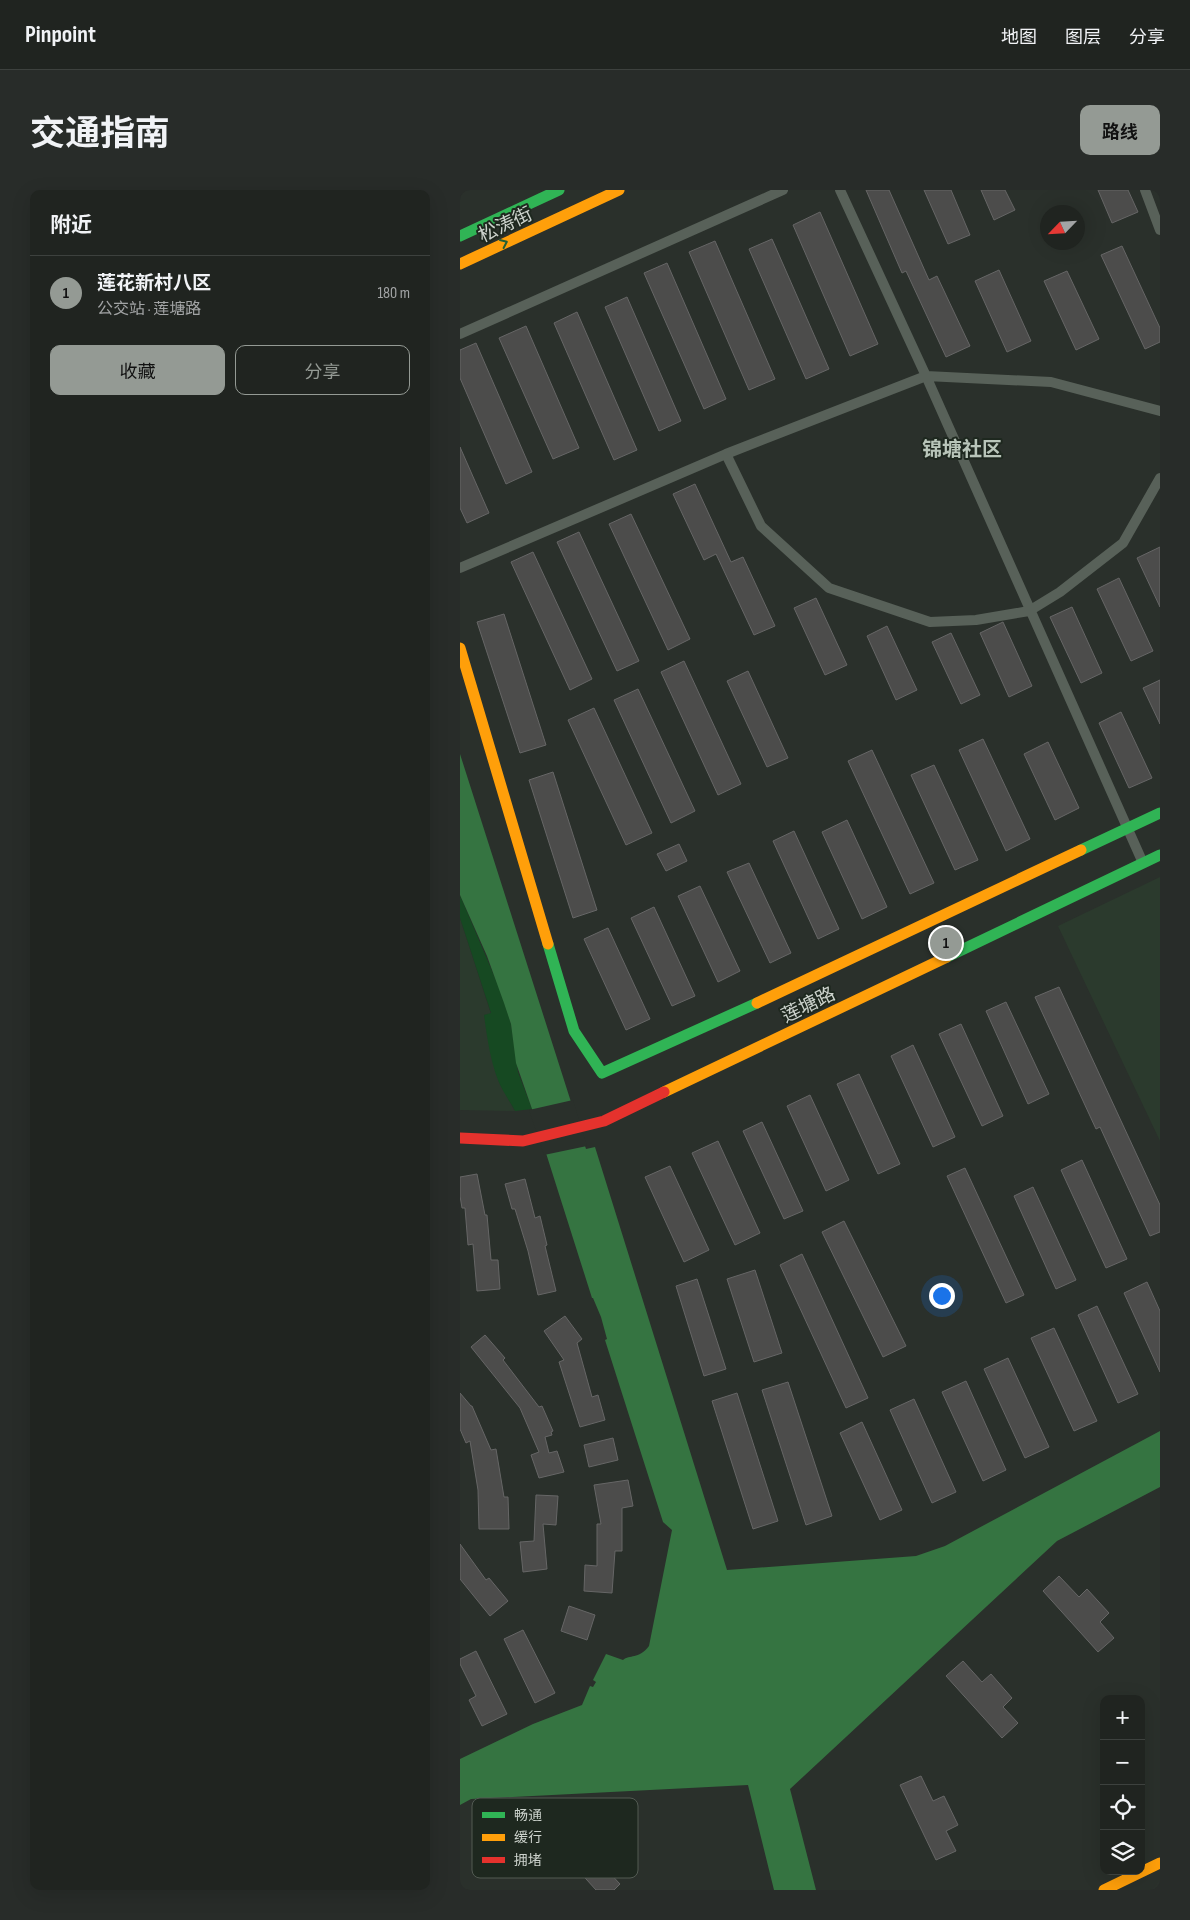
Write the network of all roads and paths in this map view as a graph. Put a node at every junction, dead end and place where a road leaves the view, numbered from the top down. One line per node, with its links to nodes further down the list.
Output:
1 (559, 190): 7 (street, 松涛街)
2 (619, 190): 8 (street, 松涛街, one-way to 2)
3 (783, 190): 9 (street)
4 (840, 190): 10 (street)
5 (1146, 190): 6 (street)
6 (1160, 230)
7 (460, 236)
8 (460, 264)
9 (460, 334)
10 (926, 376): 11 (street); 12 (street); 15 (street)
11 (1160, 411)
12 (726, 454): 14 (street); 15 (street)
13 (1160, 478): 15 (street)
14 (460, 568)
15 (1029, 611): 18 (street)
16 (460, 648): 18 (street)
17 (1160, 813): 18 (street)
18 (1128, 828): 20 (street)
19 (1160, 855): 20 (street, 莲塘路)
20 (1143, 863): 21 (street, 莲塘路)
21 (460, 1138)
22 (1160, 1863): 23 (street)
23 (1104, 1890)

